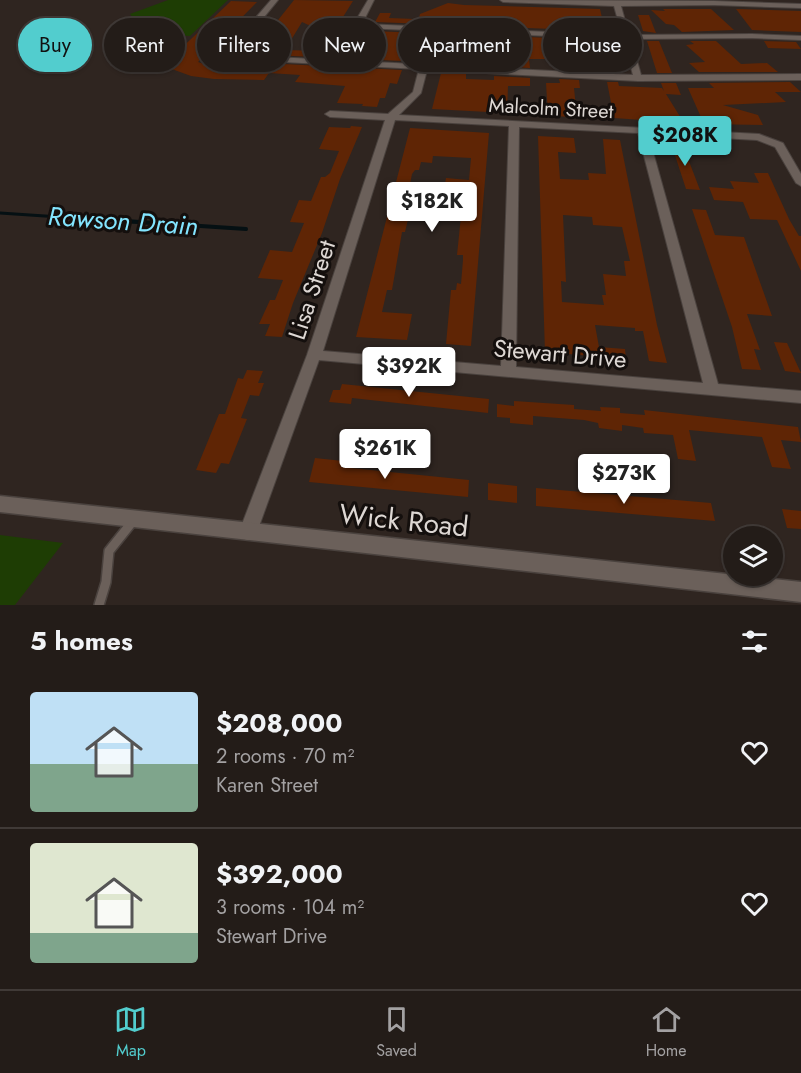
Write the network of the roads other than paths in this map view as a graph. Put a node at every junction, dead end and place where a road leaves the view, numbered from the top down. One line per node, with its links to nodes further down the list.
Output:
1 (275, 0): 10 (street)
2 (371, 0): 7 (street)
3 (503, 0): 4 (street)
4 (617, 4): 5 (street); 6 (street)
5 (801, 6)
6 (621, 18)
7 (543, 33)
8 (642, 37): 9 (street)
9 (801, 38)
10 (398, 67)
11 (422, 72): 17 (street, Lisa Street)
12 (509, 72): 15 (street)
13 (636, 72): 15 (street)
14 (801, 77): 15 (street)
15 (638, 78)
16 (330, 114): 17 (street, Malcolm Street)
17 (391, 117): 18 (street, Malcolm Street); 21 (street, Lisa Street)
18 (514, 124): 19 (street, Malcolm Street); 22 (street)
19 (642, 130): 20 (street, Malcolm Street); 23 (street)
20 (801, 183)
21 (315, 355): 22 (street, Stewart Drive); 27 (street, Lisa Street)
22 (508, 372): 23 (street, Stewart Drive)
23 (712, 389): 24 (street, Stewart Drive)
24 (801, 397)
25 (0, 504): 26 (street, Wick Road)
26 (134, 519): 27 (street, Wick Road); 29 (lane)
27 (248, 532): 28 (street, Wick Road)
28 (801, 592)
29 (99, 605)

